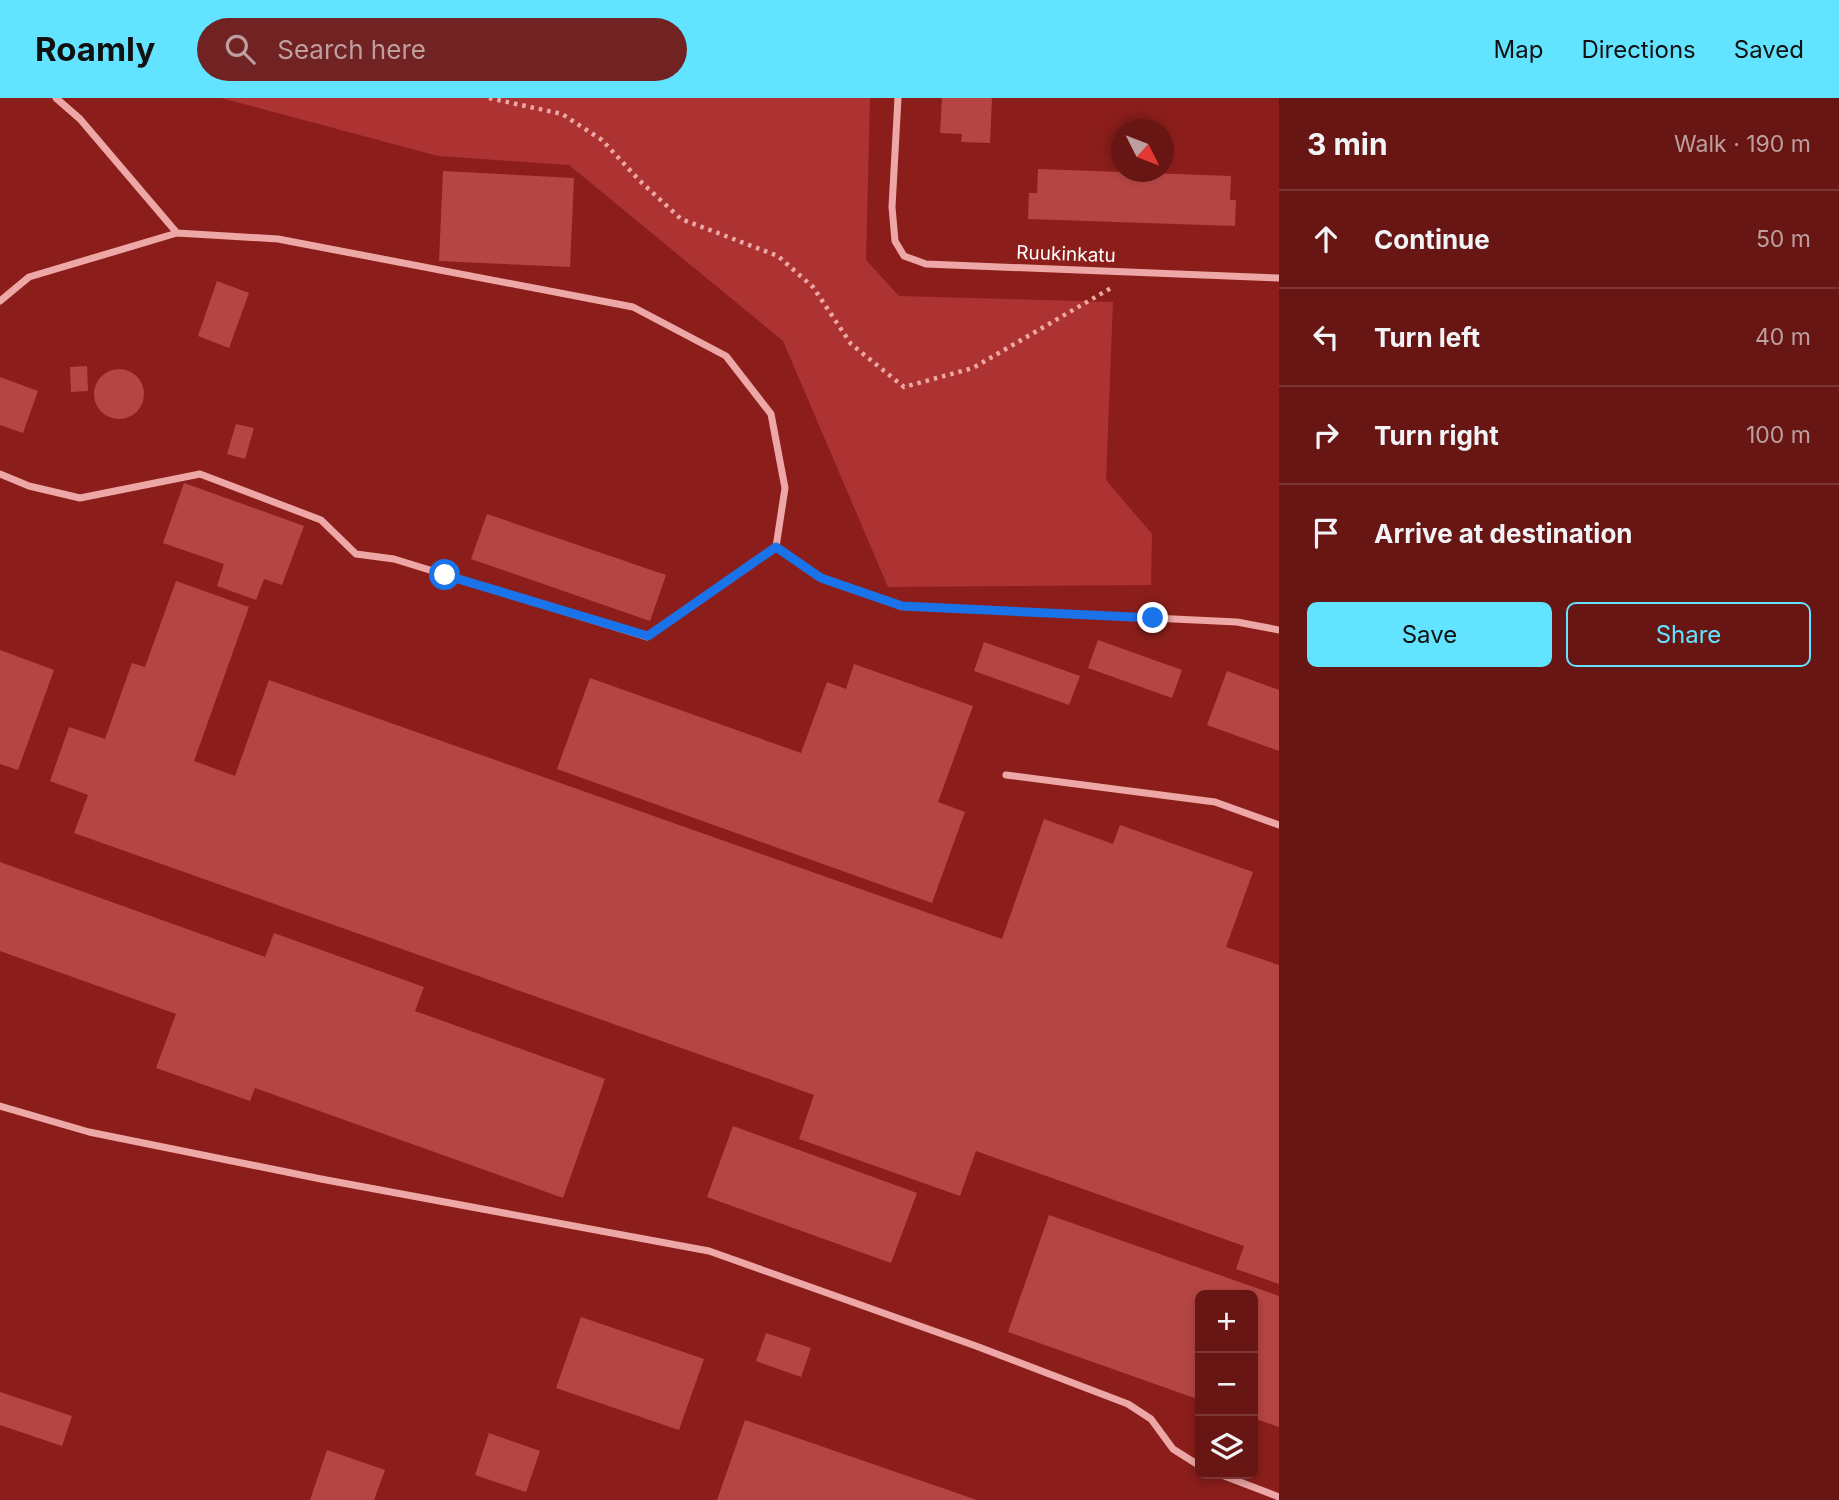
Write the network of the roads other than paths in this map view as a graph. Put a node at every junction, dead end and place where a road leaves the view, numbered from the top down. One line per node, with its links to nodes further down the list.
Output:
1 (56, 98): 3 (street)
2 (898, 98): 4 (street, Ruukinkatu)
3 (177, 233): 5 (street); 7 (street)
4 (1279, 278)
5 (0, 301)
6 (0, 474): 7 (street)
7 (776, 547): 8 (street)
8 (1279, 629)
9 (1006, 775): 10 (street)
10 (1279, 825)
11 (0, 1106): 12 (street)
12 (1195, 1463)
13 (1232, 1479): 14 (street)
14 (1279, 1497)

